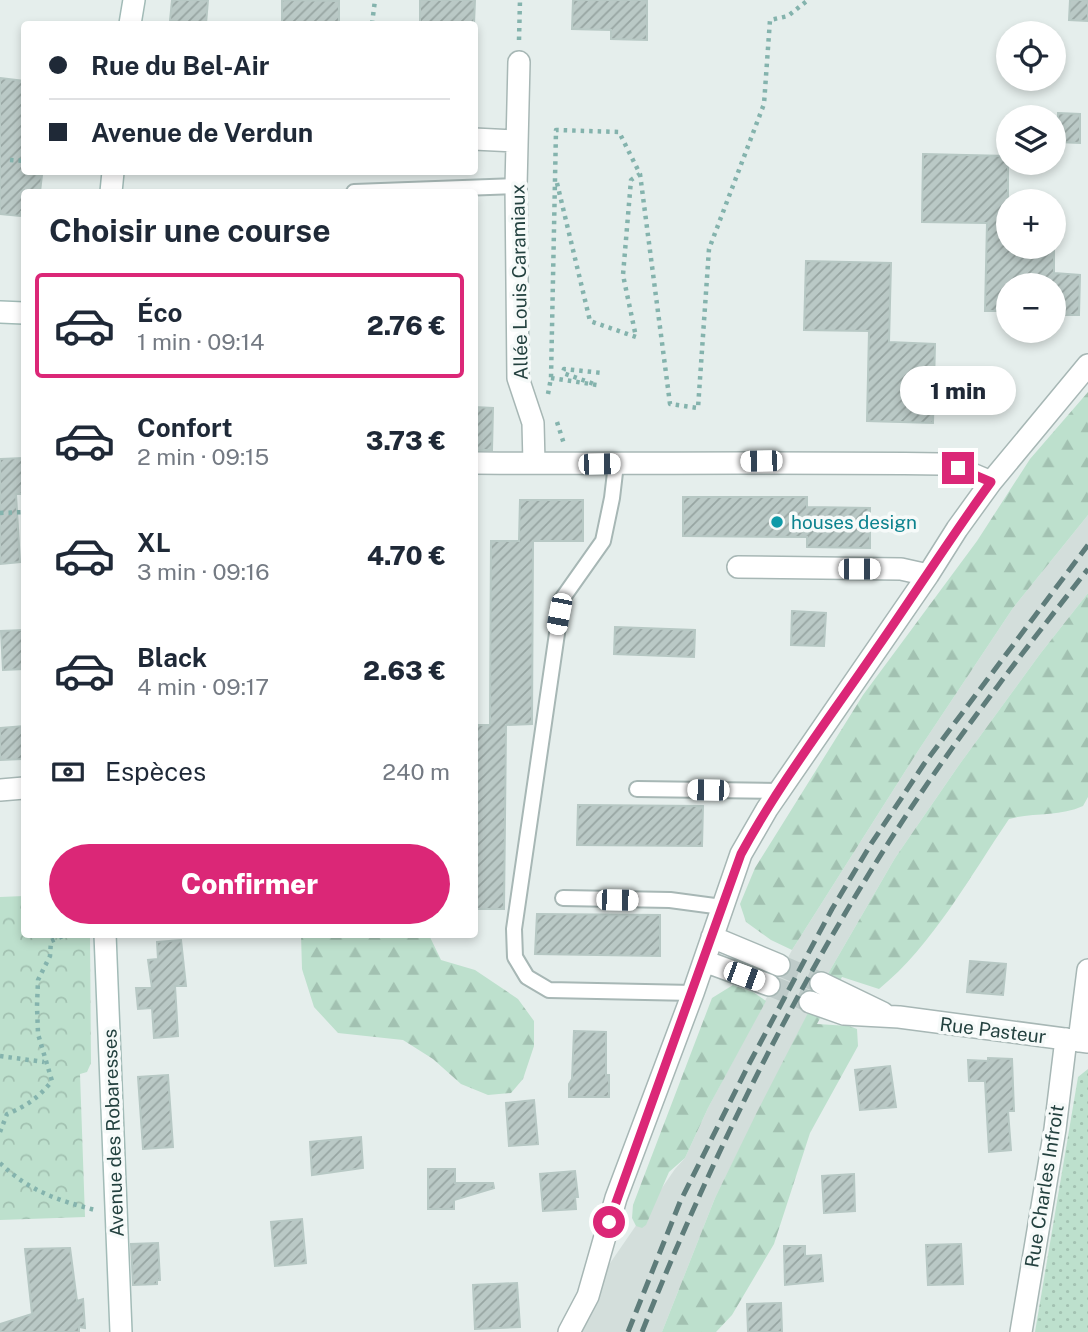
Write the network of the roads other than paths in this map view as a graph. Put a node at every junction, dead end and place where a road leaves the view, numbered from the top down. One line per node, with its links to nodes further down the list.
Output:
1 (134, 0): 2 (street)
2 (130, 21)
3 (519, 62): 5 (street, Allée Louis Caramiaux)
4 (478, 139): 5 (street)
5 (517, 141): 6 (street, Allée Louis Caramiaux)
6 (516, 186): 7 (lane); 12 (street, Allée Louis Caramiaux)
7 (435, 189)
8 (0, 312): 9 (street)
9 (21, 313)
10 (1088, 365): 14 (street)
11 (478, 463): 12 (street)
12 (534, 463): 13 (street)
13 (616, 464): 14 (street); 30 (lane)
14 (991, 482): 16 (street)
15 (738, 567): 16 (street)
16 (928, 575): 20 (street)
17 (21, 788): 19 (street)
18 (637, 789): 20 (lane)
19 (0, 790)
20 (780, 791): 22 (street)
21 (563, 898): 22 (lane)
22 (722, 907): 23 (street)
23 (712, 937): 25 (street); 26 (street)
24 (105, 938): 34 (street, Avenue des Robaresses)
25 (704, 961): 29 (street); 30 (street)
26 (779, 965)
27 (1088, 970): 33 (street, Rue Charles Infroit)
28 (821, 983): 32 (street, Rue Pasteur)
29 (769, 985)
30 (693, 993): 35 (street)
31 (810, 1002): 32 (street, Rue Pasteur)
32 (899, 1017): 33 (street, Rue Pasteur)
33 (1077, 1040): 36 (street, Rue Charles Infroit)
34 (121, 1332)
35 (569, 1332)
36 (1021, 1332)

